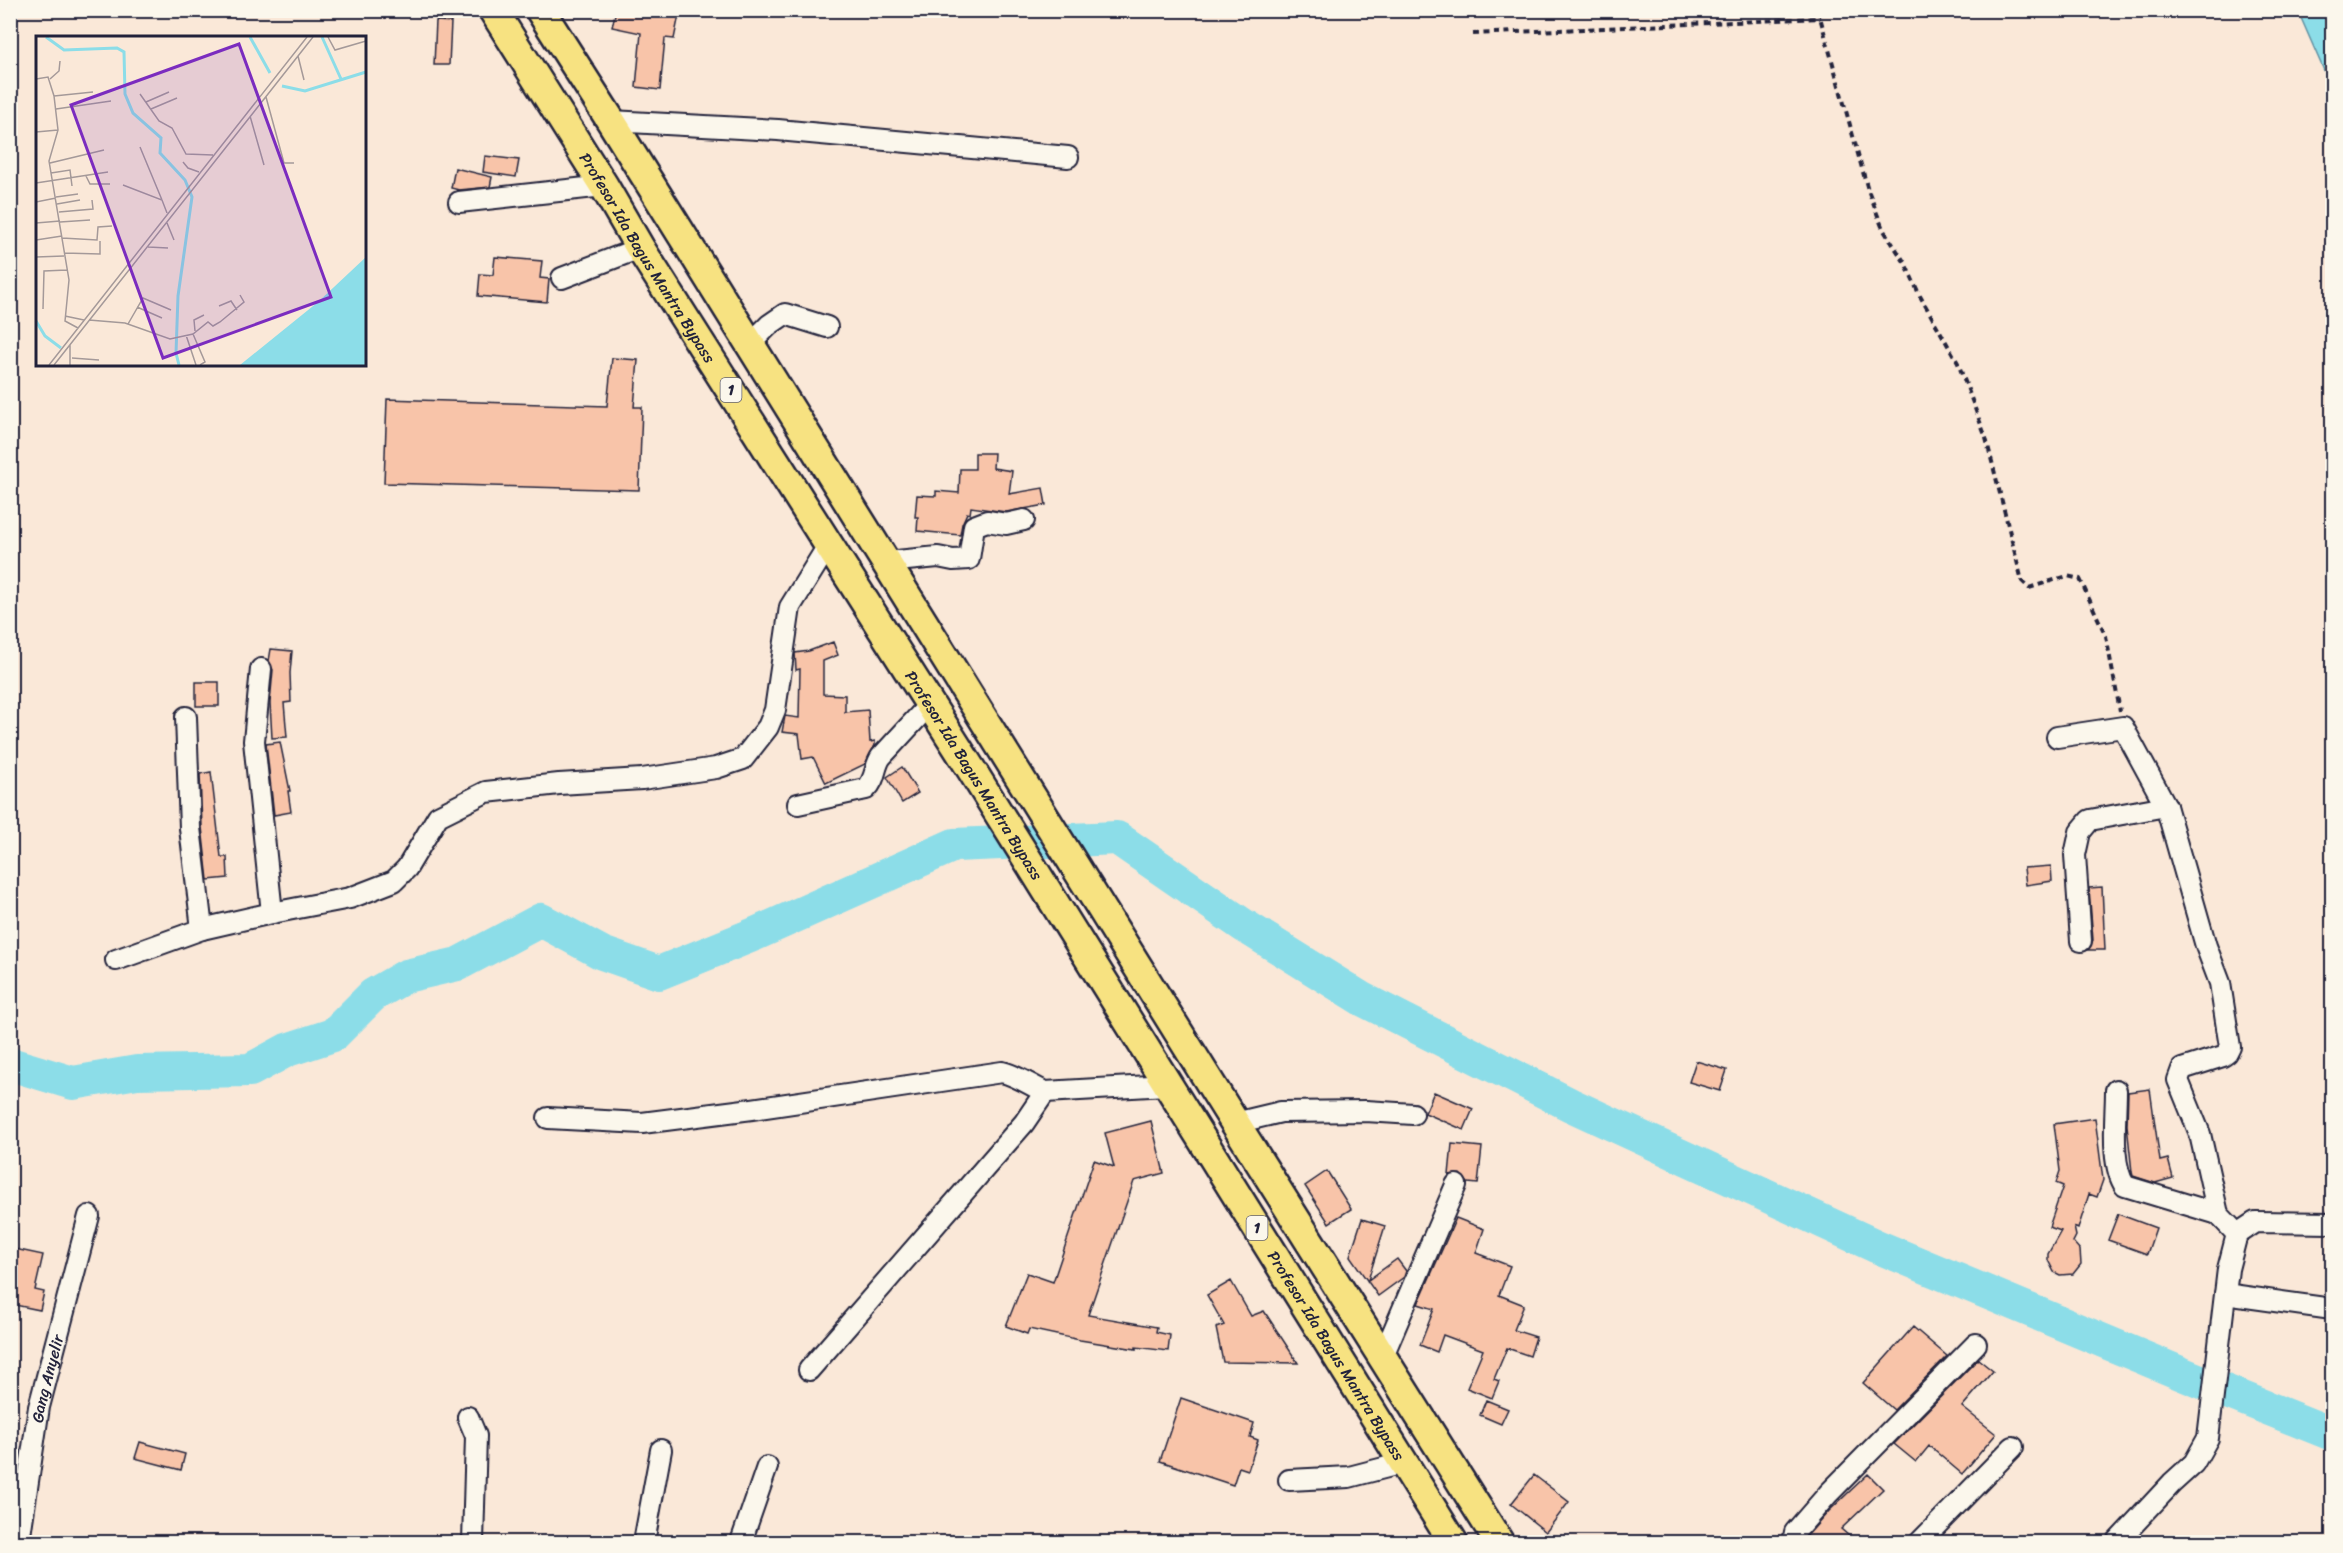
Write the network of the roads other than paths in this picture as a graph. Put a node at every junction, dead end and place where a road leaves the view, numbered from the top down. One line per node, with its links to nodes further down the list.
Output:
1 (493, 10): 5 (highway, Profesor Ida Bagus Mantra Bypass / 1)
2 (540, 10): 3 (highway, 1)
3 (611, 121): 4 (street); 10 (highway, 1)
4 (1068, 157)
5 (604, 186): 6 (street); 7 (highway, Profesor Ida Bagus Mantra Bypass / 1)
6 (459, 202)
7 (640, 248): 8 (street); 12 (highway, Profesor Ida Bagus Mantra Bypass / 1)
8 (562, 278)
9 (827, 327): 10 (street)
10 (749, 345): 13 (highway, 1)
11 (1024, 520): 13 (street)
12 (829, 544): 15 (highway, Profesor Ida Bagus Mantra Bypass / 1); 20 (street)
13 (886, 562): 29 (highway, 1)
14 (261, 669): 20 (street)
15 (929, 705): 18 (street); 24 (highway, Profesor Ida Bagus Mantra Bypass / 1)
16 (186, 717): 21 (street)
17 (2057, 737): 19 (street)
18 (798, 804)
19 (2166, 806): 22 (street); 31 (street)
20 (272, 913): 21 (street)
21 (202, 929): 23 (street)
22 (2081, 941)
23 (116, 960)
24 (1167, 1085): 26 (street); 43 (highway, Profesor Ida Bagus Mantra Bypass / 1)
25 (2116, 1090): 31 (street)
26 (1045, 1092): 28 (street); 39 (street)
27 (1413, 1114): 29 (street)
28 (548, 1118)
29 (1235, 1123): 38 (highway, 1)
30 (1456, 1185): 38 (street)
31 (2218, 1214): 34 (street)
32 (89, 1216): 46 (street, Gang Anyelir)
33 (2332, 1223): 34 (street)
34 (2237, 1234): 35 (street)
35 (2225, 1294): 36 (street); 54 (street)
36 (2332, 1309)
37 (1976, 1344): 52 (street)
38 (1382, 1358): 51 (highway, 1)
39 (809, 1370)
40 (468, 1417): 47 (street)
41 (2013, 1448): 53 (street)
42 (660, 1450): 48 (street)
43 (1403, 1463): 45 (street); 50 (highway, Profesor Ida Bagus Mantra Bypass / 1)
44 (767, 1467): 49 (street)
45 (1289, 1480)
46 (19, 1542)
47 (474, 1542)
48 (644, 1542)
49 (741, 1542)
50 (1453, 1542)
51 (1499, 1542)
52 (1793, 1542)
53 (1920, 1542)
54 (2116, 1542)

